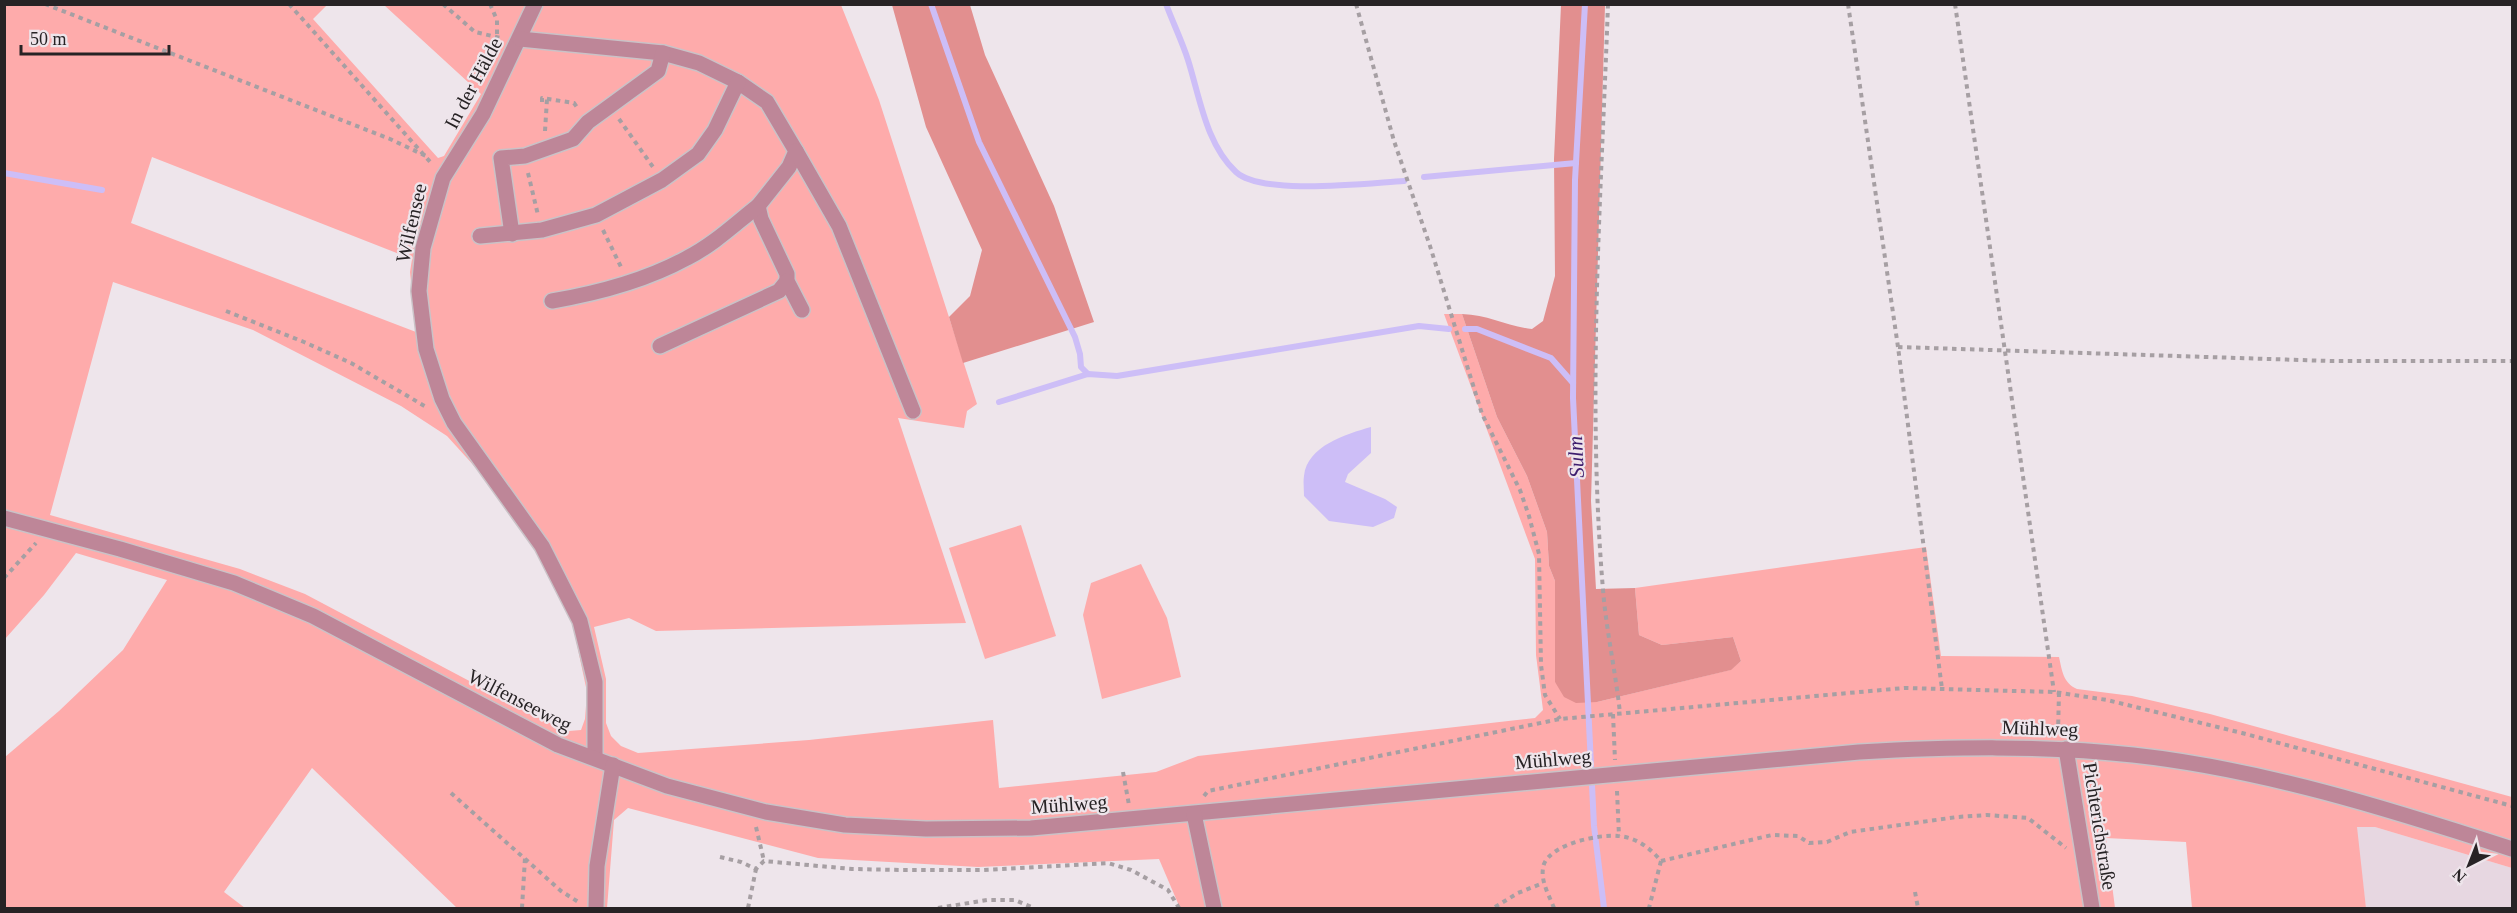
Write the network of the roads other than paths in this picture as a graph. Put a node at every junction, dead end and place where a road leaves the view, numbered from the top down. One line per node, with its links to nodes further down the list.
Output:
1 (535, 4): 2 (street, In der Hälde)
2 (520, 39): 3 (street); 6 (street, In der Hälde)
3 (663, 53): 4 (street); 8 (street)
4 (738, 82): 5 (street); 8 (street)
5 (796, 150): 7 (street); 15 (street)
6 (443, 178): 14 (street, Wilfensee)
7 (758, 206): 10 (street); 11 (street)
8 (512, 234): 9 (street)
9 (480, 236)
10 (787, 282): 12 (street); 13 (street)
11 (552, 301)
12 (802, 310)
13 (660, 346)
14 (426, 349): 18 (street, Wilfenseeweg)
15 (914, 411)
16 (4, 518): 18 (street, Wilfenseeweg)
17 (2062, 749): 20 (street, Mühlweg); 21 (street, Mühlweg); 24 (street, Pichterichstraße)
18 (595, 758): 19 (street, Mühlweg)
19 (613, 765): 20 (street, Mühlweg); 22 (street)
20 (1194, 814): 23 (street)
21 (2512, 849)
22 (596, 907)
23 (1215, 909)
24 (2092, 909)

